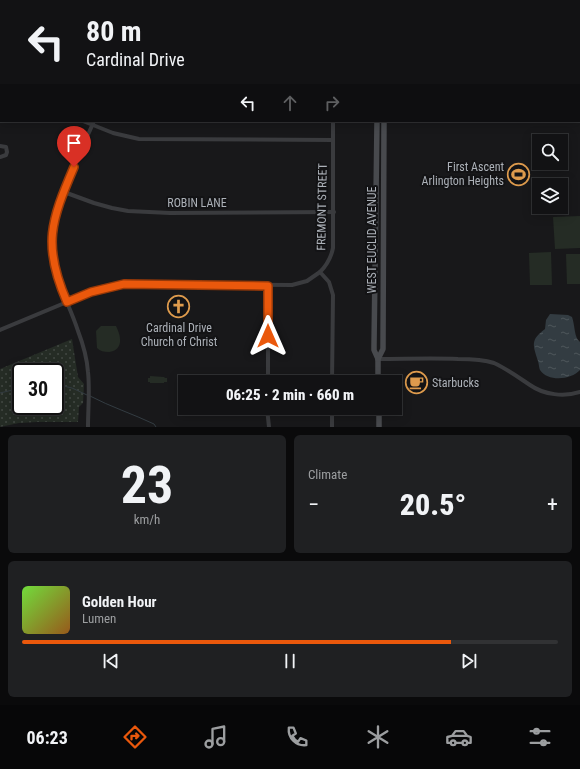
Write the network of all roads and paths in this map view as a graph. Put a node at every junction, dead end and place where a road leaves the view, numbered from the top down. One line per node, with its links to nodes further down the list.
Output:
1 (333, 122): 5 (street, FREMONT STREET)
2 (377, 122): 14 (main road, WEST EUCLID AVENUE)
3 (384, 122): 14 (main road, WEST EUCLID AVENUE)
4 (93, 123): 5 (street); 8 (street)
5 (333, 140): 9 (street, FREMONT STREET)
6 (0, 146): 7 (street)
7 (0, 157)
8 (64, 192): 9 (street, ROBIN LANE); 12 (street)
9 (334, 212): 10 (street, FREMONT STREET)
10 (320, 272): 11 (street); 16 (street)
11 (268, 286): 12 (street); 15 (street)
12 (67, 302): 13 (street); 22 (street)
13 (0, 330)
14 (378, 359): 17 (main road, WEST EUCLID AVENUE); 18 (street)
15 (268, 375)
16 (332, 375)
17 (378, 375)
18 (580, 392)
19 (268, 415): 23 (street)
20 (332, 415): 24 (street)
21 (379, 415): 25 (main road)
22 (88, 427)
23 (269, 427)
24 (332, 427)
25 (379, 427)

